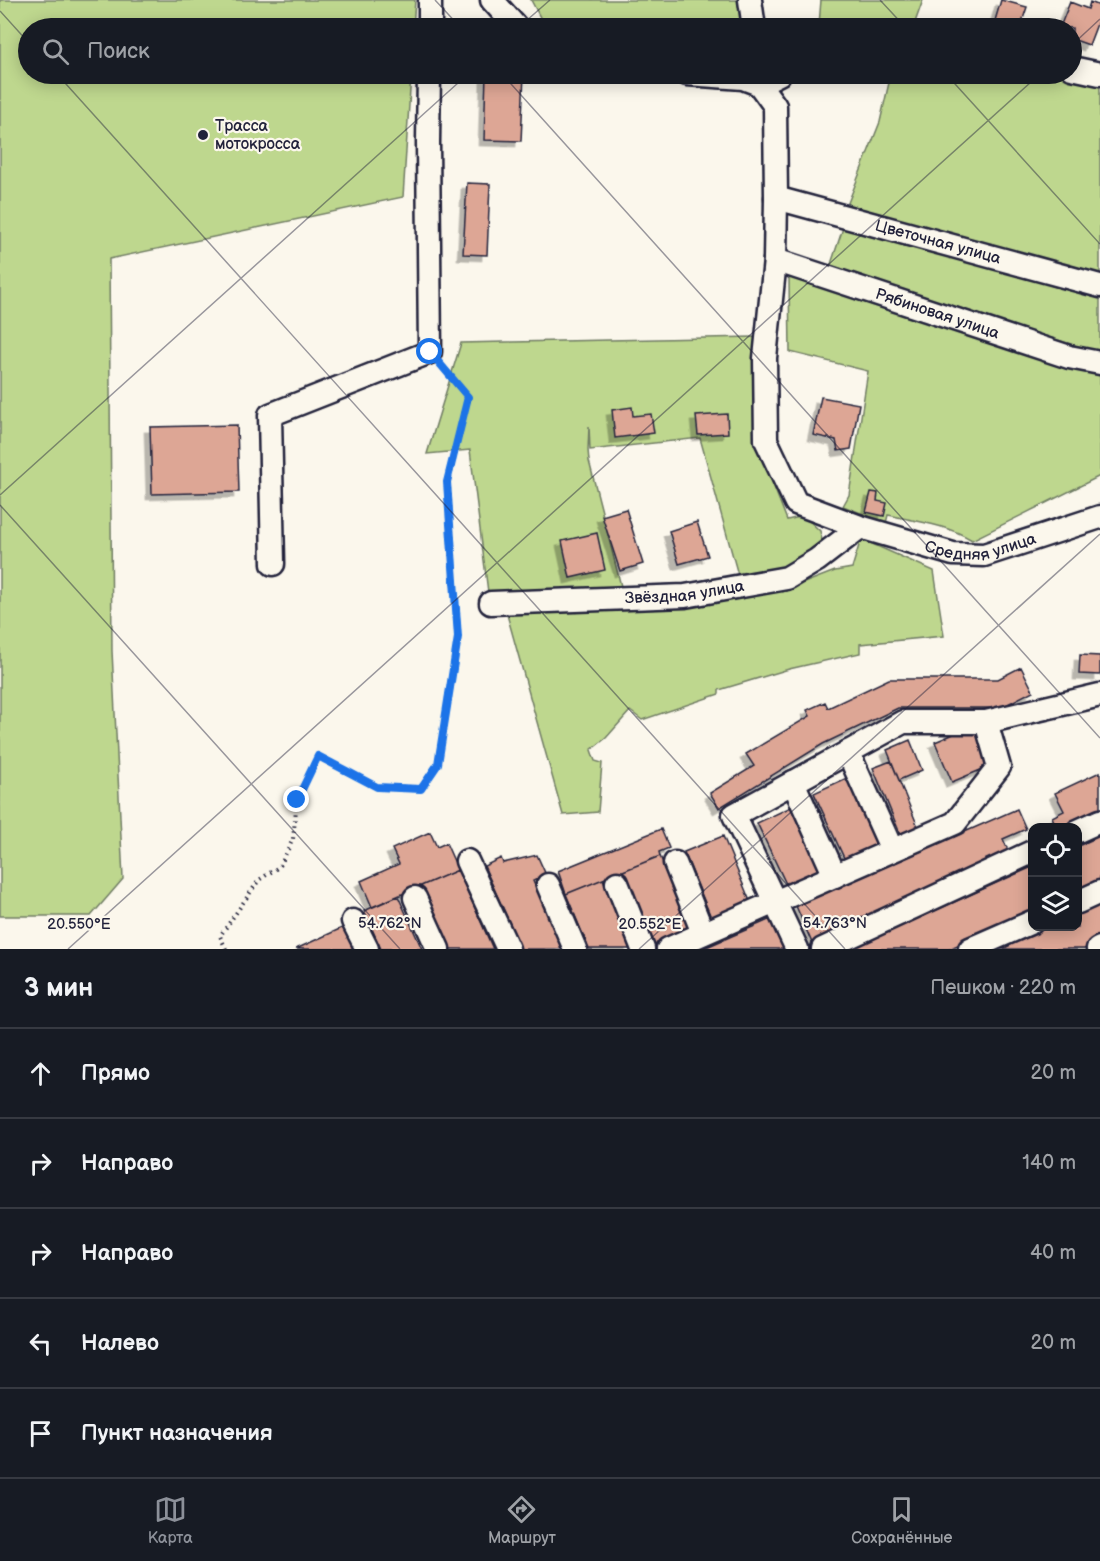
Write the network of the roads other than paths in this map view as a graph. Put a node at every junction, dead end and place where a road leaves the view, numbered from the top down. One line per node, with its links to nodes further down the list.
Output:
1 (430, 0): 4 (street)
2 (492, 0): 5 (street)
3 (750, 0): 6 (street)
4 (430, 18)
5 (508, 18)
6 (753, 18)
7 (1082, 70): 8 (street)
8 (1100, 74)
9 (429, 84): 17 (street)
10 (755, 84): 11 (street, Средняя улица)
11 (776, 198): 12 (street, Средняя улица); 13 (street, Цветочная улица)
12 (775, 260): 14 (street, Рябиновая улица); 16 (street, Средняя улица)
13 (1100, 286)
14 (1100, 363)
15 (1100, 517): 16 (street, Средняя улица)
16 (860, 527): 18 (street, Звёздная улица)
17 (273, 564)
18 (491, 603)
19 (1100, 695): 20 (street)
20 (986, 722): 21 (street); 25 (street)
21 (848, 752): 22 (street); 25 (street)
22 (793, 782): 29 (street); 35 (street)
23 (1100, 821): 24 (street)
24 (1082, 829)
25 (892, 850): 29 (street)
26 (1028, 854): 46 (street)
27 (467, 861): 41 (street)
28 (675, 863): 38 (street)
29 (835, 876): 35 (street)
30 (617, 883): 43 (street)
31 (548, 885): 42 (street)
32 (1100, 892): 34 (street)
33 (415, 898): 40 (street)
34 (1082, 900)
35 (775, 902): 38 (street); 45 (street)
36 (353, 921): 39 (street)
37 (1028, 924): 47 (street)
38 (704, 933): 44 (street)
39 (367, 949)
40 (438, 949)
41 (508, 949)
42 (575, 949)
43 (644, 949)
44 (668, 949)
45 (797, 949)
46 (823, 949)
47 (970, 949)

